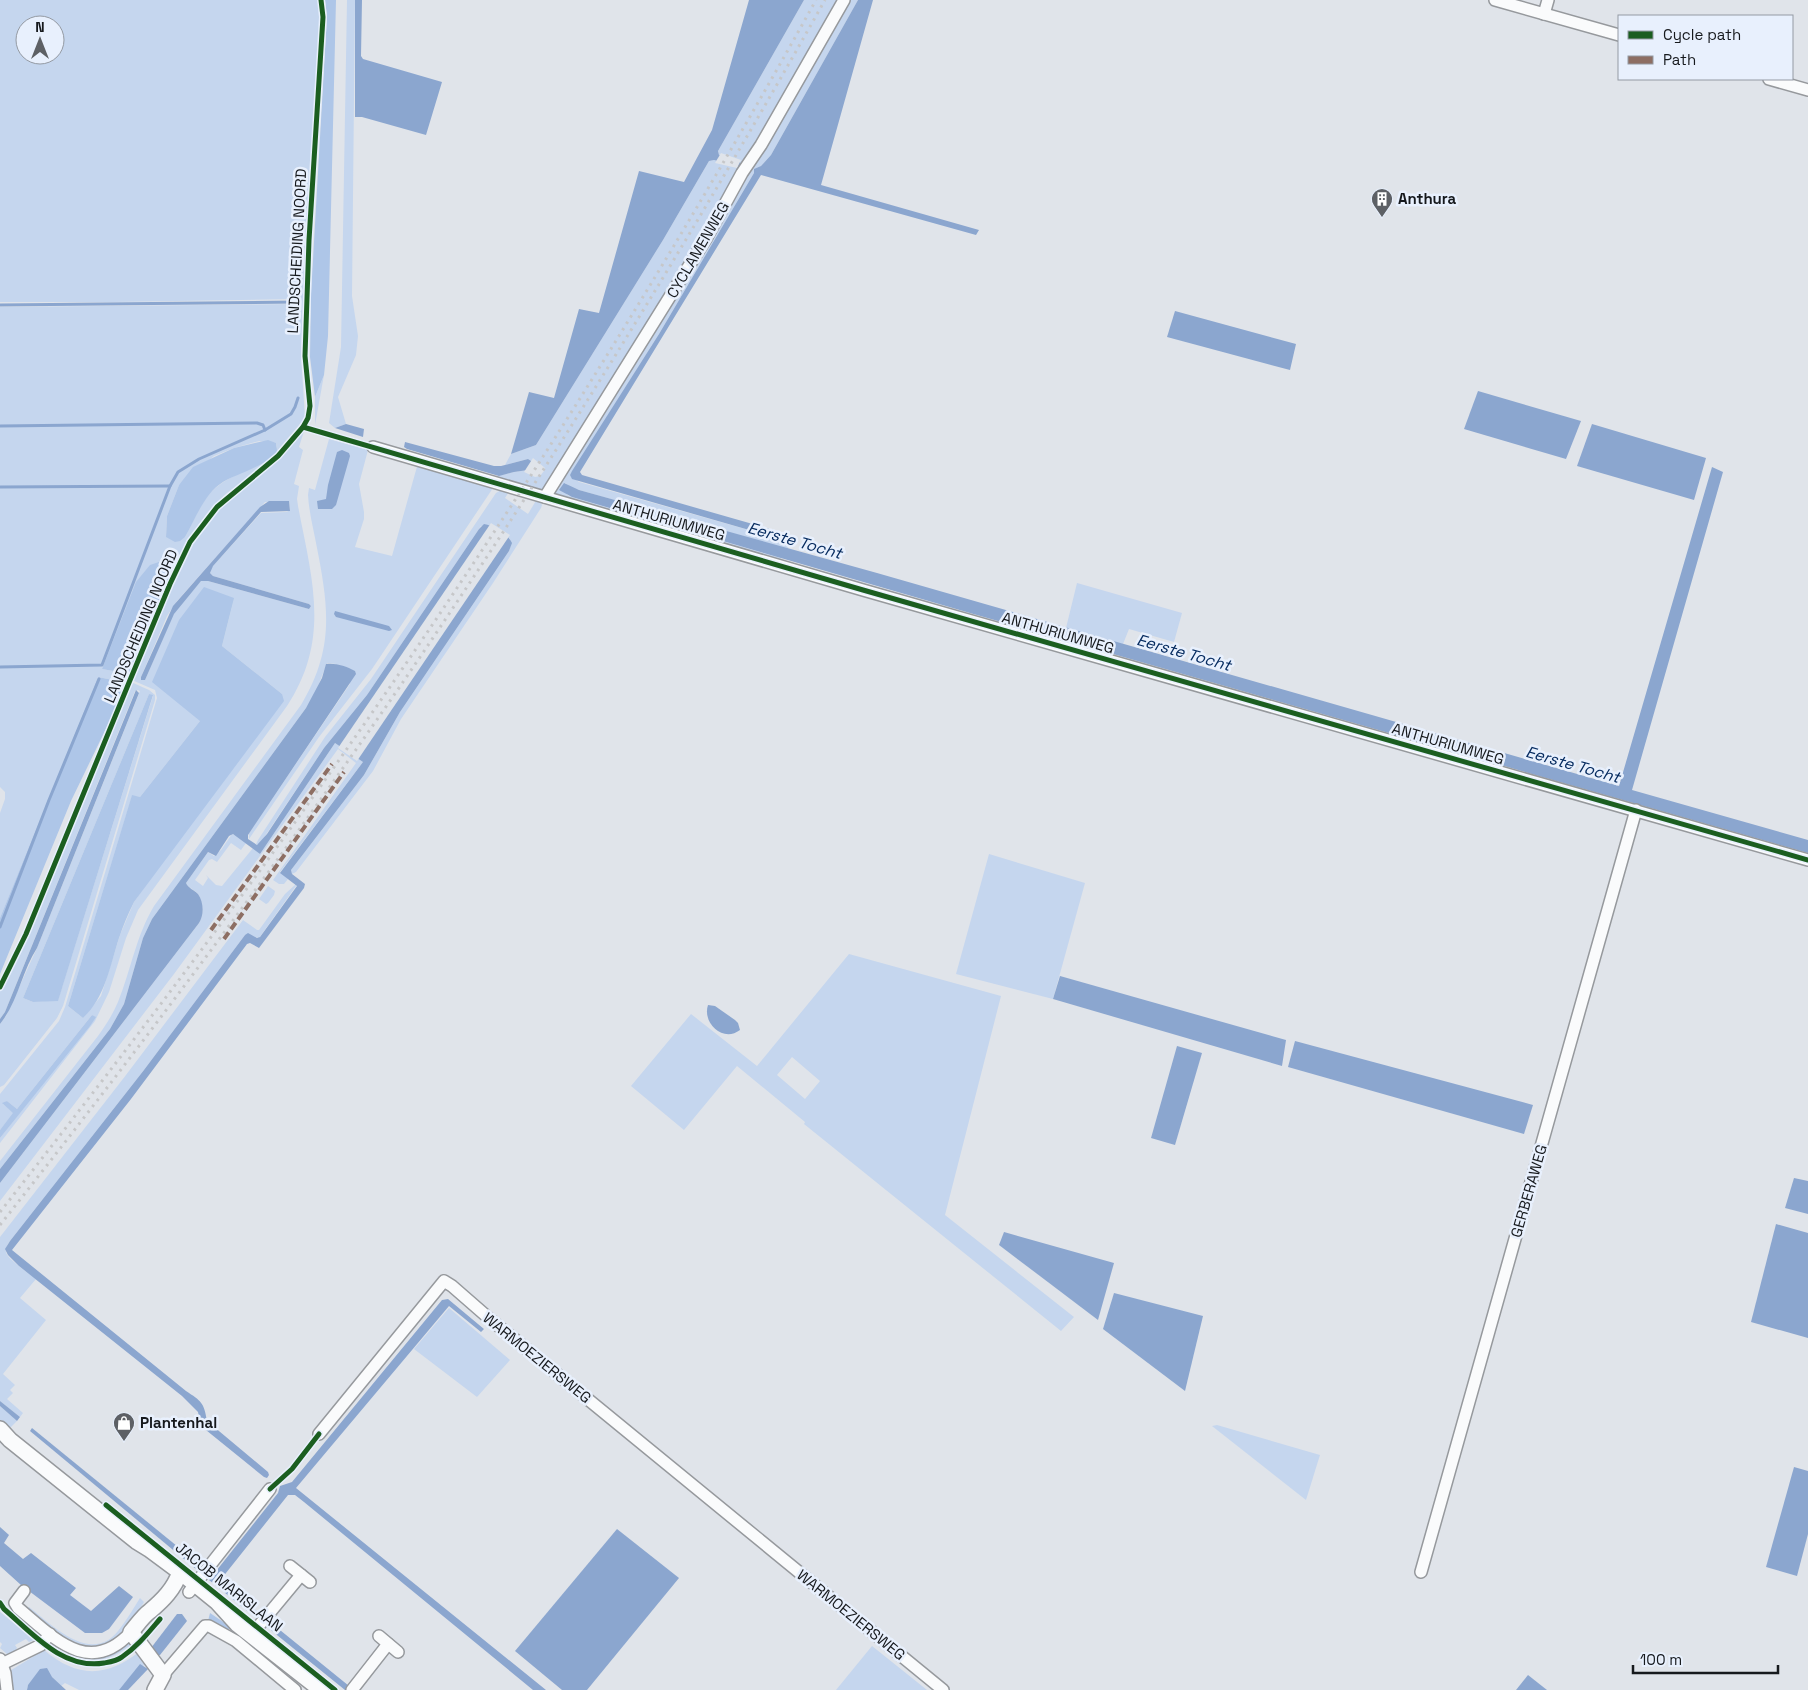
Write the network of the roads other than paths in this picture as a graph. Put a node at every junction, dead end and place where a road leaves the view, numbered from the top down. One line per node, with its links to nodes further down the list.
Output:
1 (844, 0): 9 (street, CYCLAMENWEG)
2 (1495, 0): 4 (street)
3 (1548, 0): 4 (street)
4 (1544, 14): 5 (street)
5 (1618, 36)
6 (1773, 80): 7 (street)
7 (1808, 90)
8 (373, 447): 9 (street, ANTHURIUMWEG)
9 (545, 497): 10 (street, ANTHURIUMWEG)
10 (1636, 810): 11 (street, ANTHURIUMWEG); 16 (street, GERBERAWEG)
11 (1808, 860)
12 (319, 1434): 32 (street, WARMOEZIERSWEG)
13 (4, 1435): 17 (main road, JACOB MARISLAAN)
14 (270, 1489): 17 (street)
15 (290, 1566): 19 (street)
16 (1421, 1572)
17 (182, 1582): 19 (main road, JACOB MARISLAAN); 20 (main road)
18 (24, 1591): 21 (street)
19 (260, 1624): 31 (main road, JACOB MARISLAAN)
20 (131, 1632): 21 (street); 26 (main road)
21 (50, 1634): 25 (street)
22 (379, 1636): 23 (street)
23 (388, 1644): 24 (street); 27 (street)
24 (398, 1652)
25 (1, 1662): 28 (street)
26 (163, 1675): 29 (main road); 30 (street)
27 (353, 1689)
28 (7, 1690)
29 (155, 1690)
30 (295, 1690)
31 (321, 1690)
32 (943, 1690)

